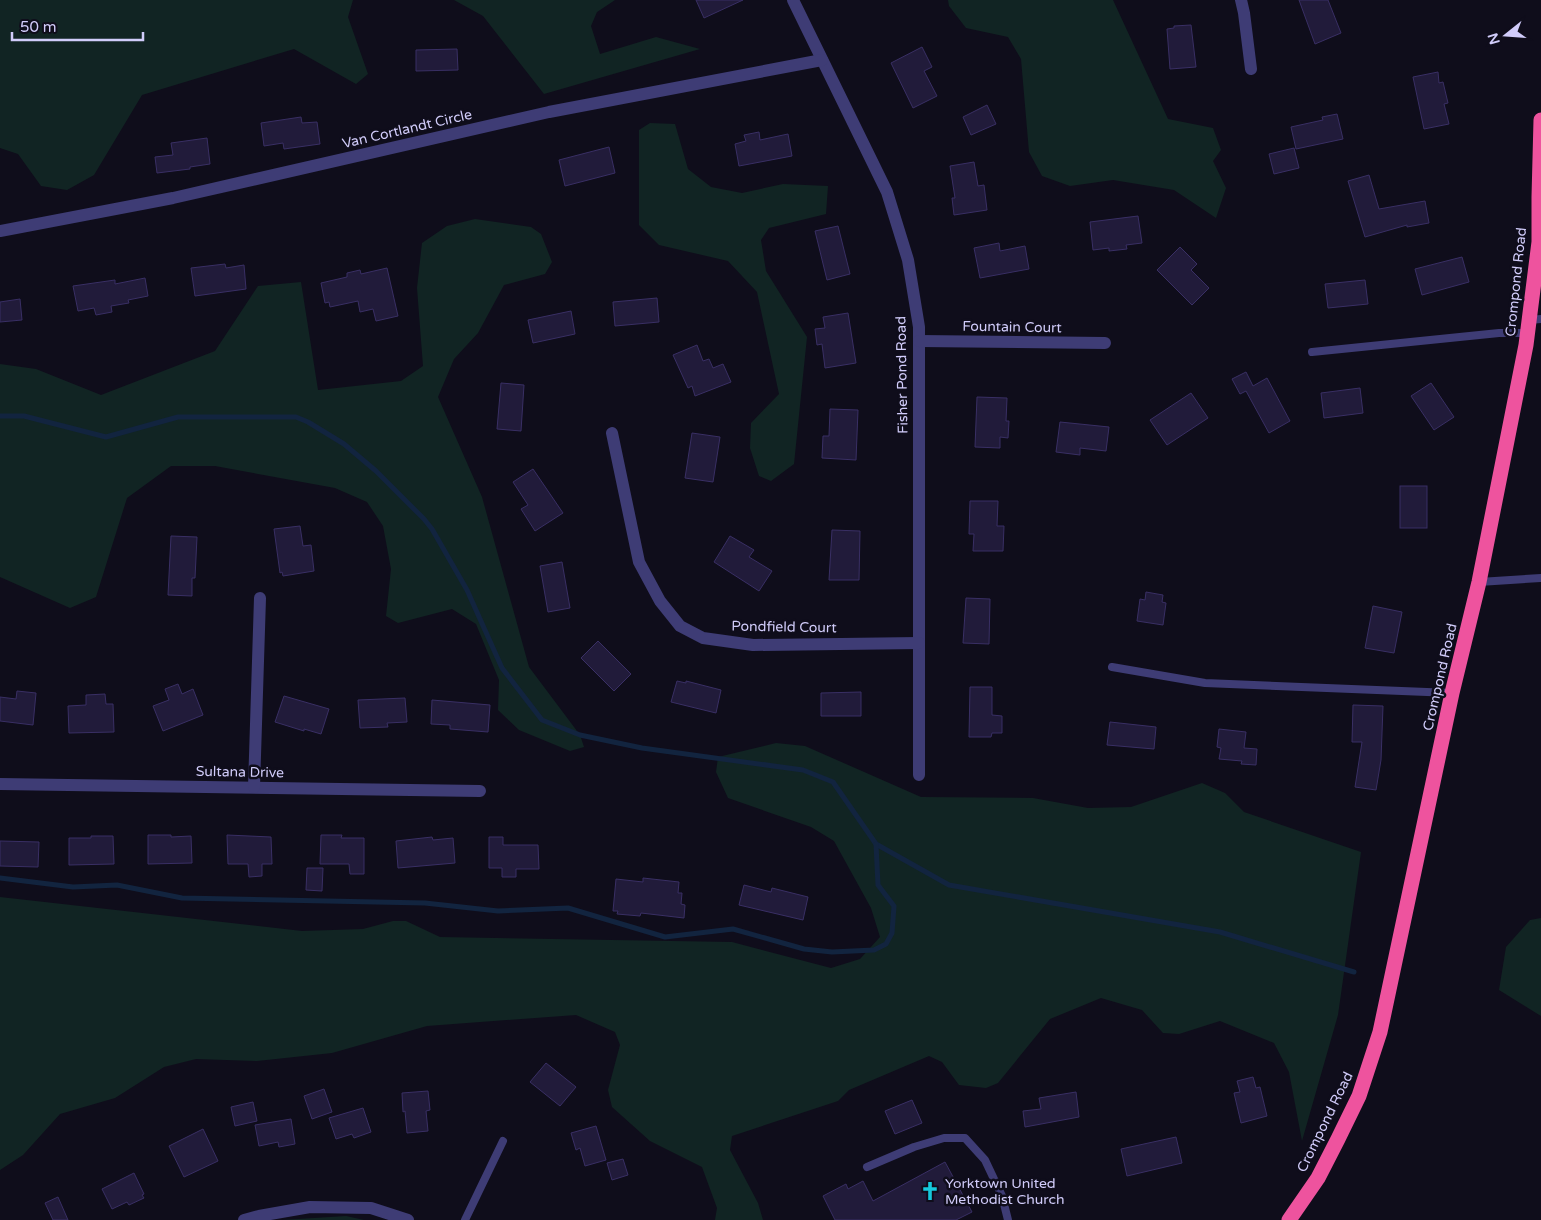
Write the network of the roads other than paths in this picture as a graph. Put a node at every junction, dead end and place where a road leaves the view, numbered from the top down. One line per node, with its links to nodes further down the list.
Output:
1 (793, 0): 3 (street, Fisher Pond Road)
2 (1241, 0): 4 (street)
3 (822, 60): 7 (street, Van Cortlandt Circle); 10 (street, Fisher Pond Road)
4 (1251, 69)
5 (1541, 120): 6 (highway, Crompond Road)
6 (1541, 140): 8 (highway, Crompond Road)
7 (0, 231)
8 (1540, 251): 9 (highway, Crompond Road)
9 (1533, 324): 12 (lane); 15 (highway, Crompond Road)
10 (919, 341): 11 (street, Fountain Court); 17 (street, Fisher Pond Road)
11 (1105, 343)
12 (1312, 352)
13 (612, 434): 17 (street, Pondfield Court)
14 (1541, 578): 15 (lane)
15 (1478, 582): 19 (highway, Crompond Road)
16 (260, 598): 22 (street)
17 (919, 643): 20 (street, Fisher Pond Road)
18 (1112, 667): 19 (lane)
19 (1452, 693): 30 (highway, Crompond Road)
20 (919, 775)
21 (0, 784): 22 (street, Sultana Drive)
22 (254, 787): 23 (street, Sultana Drive)
23 (480, 791)
24 (504, 1141): 28 (lane)
25 (867, 1167): 29 (lane)
26 (244, 1220): 27 (street)
27 (408, 1220)
28 (465, 1220)
29 (1008, 1220)
30 (1289, 1220)

